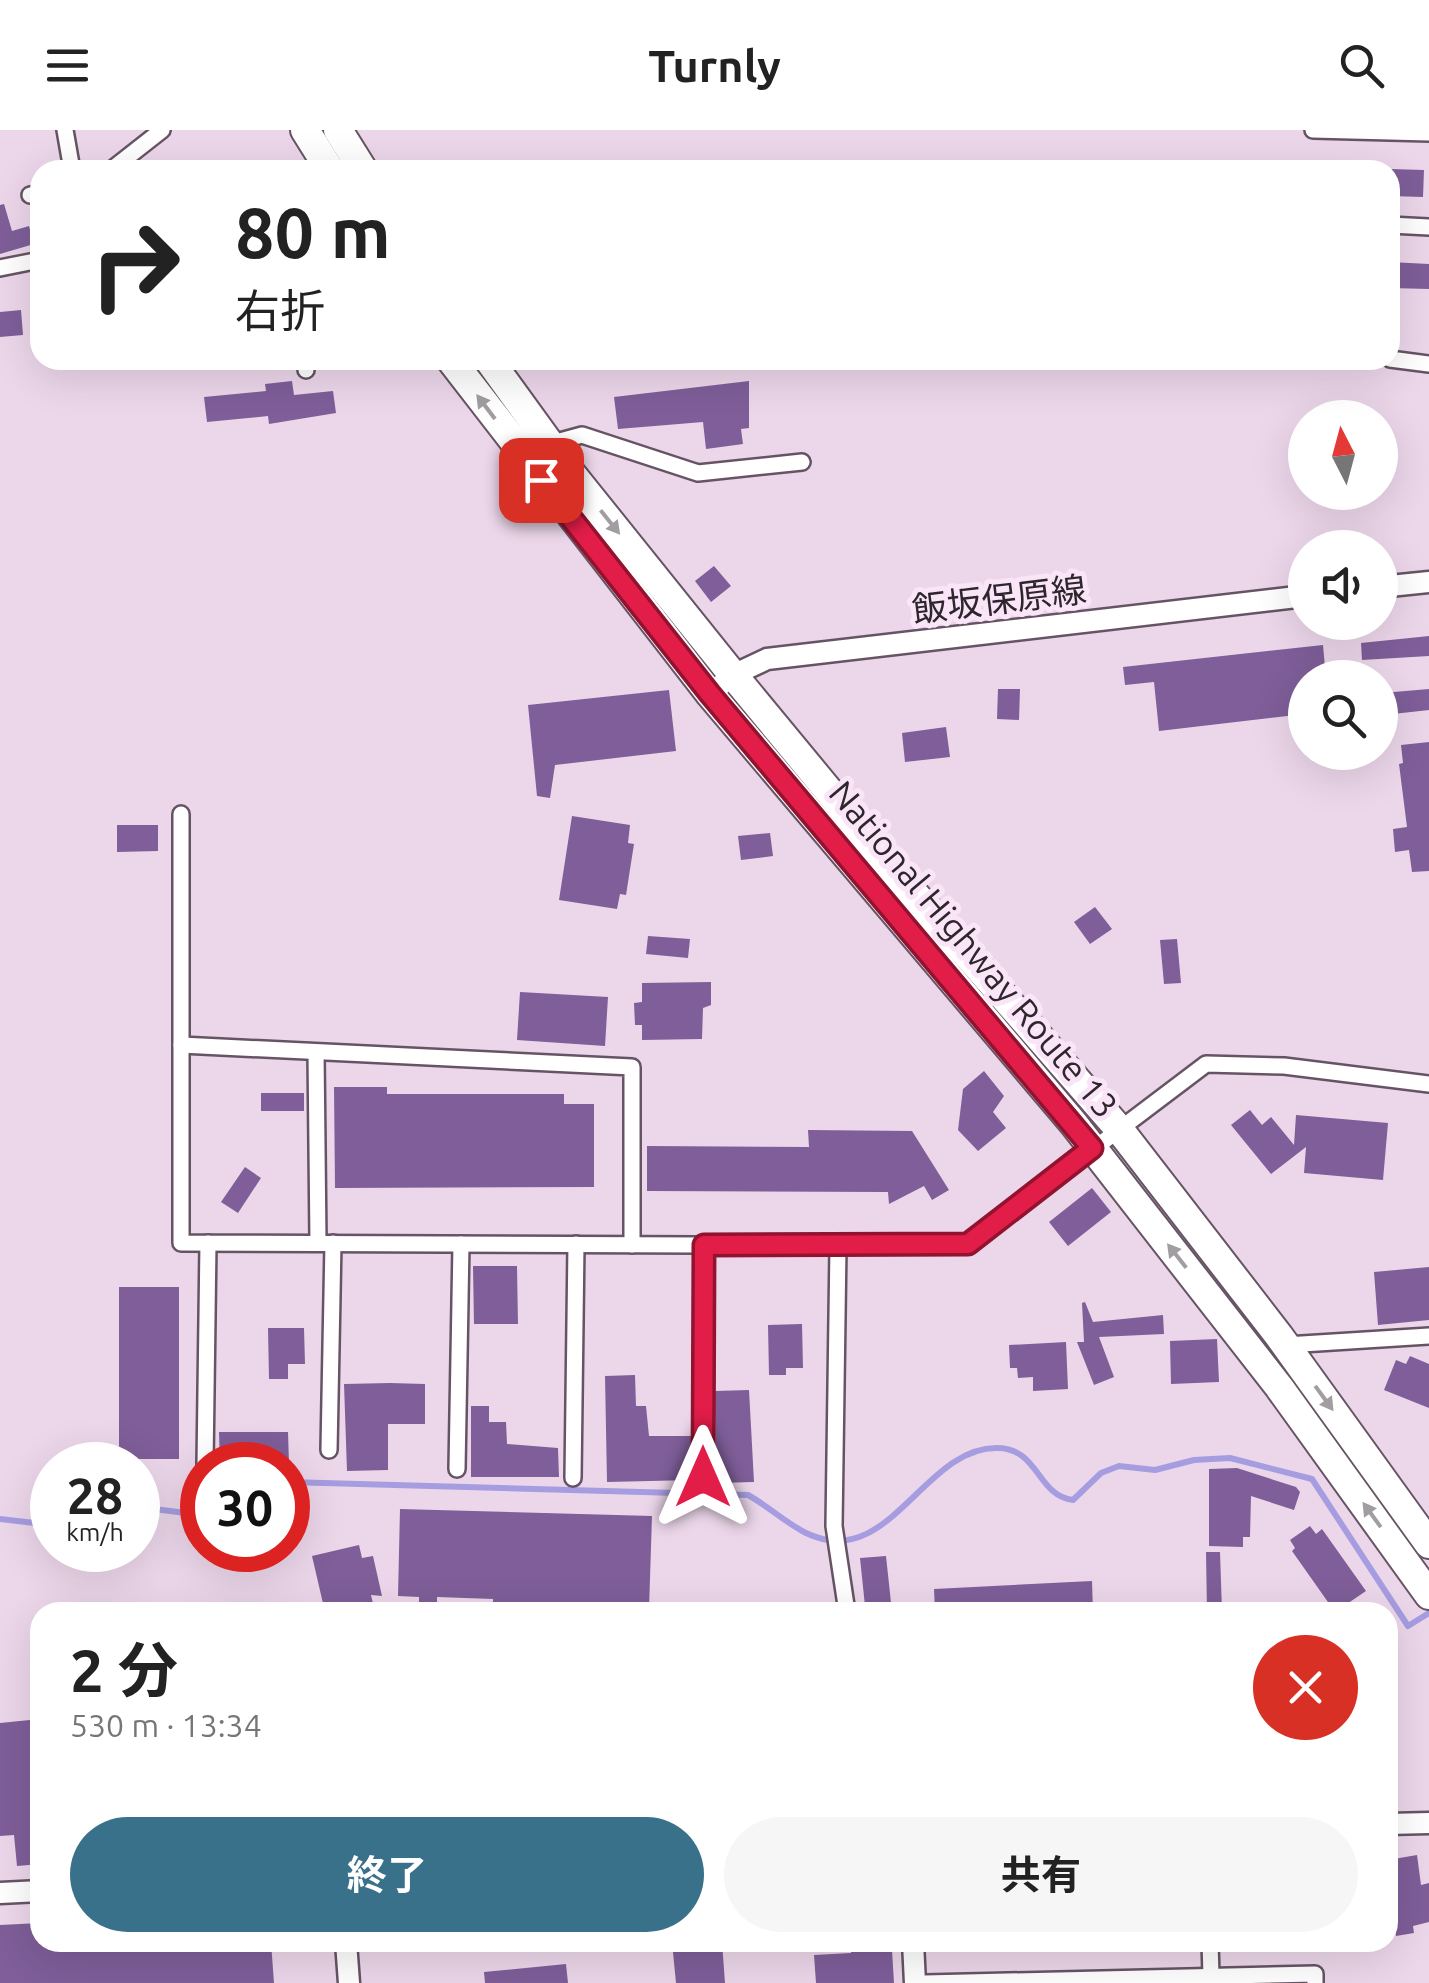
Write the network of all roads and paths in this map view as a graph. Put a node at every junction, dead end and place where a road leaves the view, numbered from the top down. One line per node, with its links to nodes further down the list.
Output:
1 (64, 130): 7 (street)
2 (162, 130): 8 (street)
3 (305, 130): 9 (highway)
4 (338, 130): 10 (highway)
5 (1313, 130): 6 (street)
6 (1429, 133)
7 (70, 160)
8 (124, 160)
9 (324, 160)
10 (357, 160)
11 (1400, 226): 12 (street)
12 (1429, 227)
13 (30, 262): 14 (street)
14 (0, 268)
15 (1400, 360): 16 (street)
16 (1429, 364)
17 (452, 370): 25 (highway, National Highway Route 13, one-way to 17)
18 (496, 370): 19 (highway, National Highway Route 13)
19 (549, 444): 20 (street); 24 (highway, National Highway Route 13, one-way to 24)
20 (802, 462)
21 (1429, 582): 22 (main road)
22 (1398, 585)
23 (1288, 598): 24 (main road, 飯坂保原線)
24 (734, 676): 25 (main road, 飯坂保原線); 30 (highway, National Highway Route 13)
25 (710, 694): 31 (highway, National Highway Route 13)
26 (181, 814): 27 (street)
27 (181, 1045): 28 (street); 32 (street)
28 (316, 1052): 33 (street); 36 (street)
29 (1429, 1084): 30 (street)
30 (1119, 1130): 31 (street); 40 (highway, National Highway Route 13)
31 (1092, 1148): 38 (street); 47 (highway, National Highway Route 13, one-way to 31)
32 (208, 1243): 33 (street); 41 (street)
33 (326, 1243): 34 (street); 42 (street)
34 (461, 1244): 35 (street); 43 (street)
35 (576, 1244): 36 (street); 45 (street)
36 (632, 1244): 37 (street)
37 (704, 1245): 38 (street); 44 (street)
38 (838, 1246): 48 (street)
39 (1429, 1336): 40 (street)
40 (1286, 1345): 46 (highway, National Highway Route 13, one-way to 46)
41 (205, 1442)
42 (329, 1450)
43 (457, 1469)
44 (703, 1477)
45 (573, 1478)
46 (1429, 1544)
47 (1429, 1594)
48 (845, 1602)
49 (1429, 1823): 50 (main road)
50 (1398, 1824)
51 (30, 1892): 52 (main road)
52 (0, 1893)
53 (347, 1952): 58 (main road)
54 (913, 1952): 59 (main road)
55 (1210, 1952): 56 (street)
56 (1211, 1976): 57 (street); 61 (street)
57 (1014, 1982): 60 (street)
58 (349, 1983)
59 (915, 1983)
60 (926, 1983)
61 (1316, 1983)

